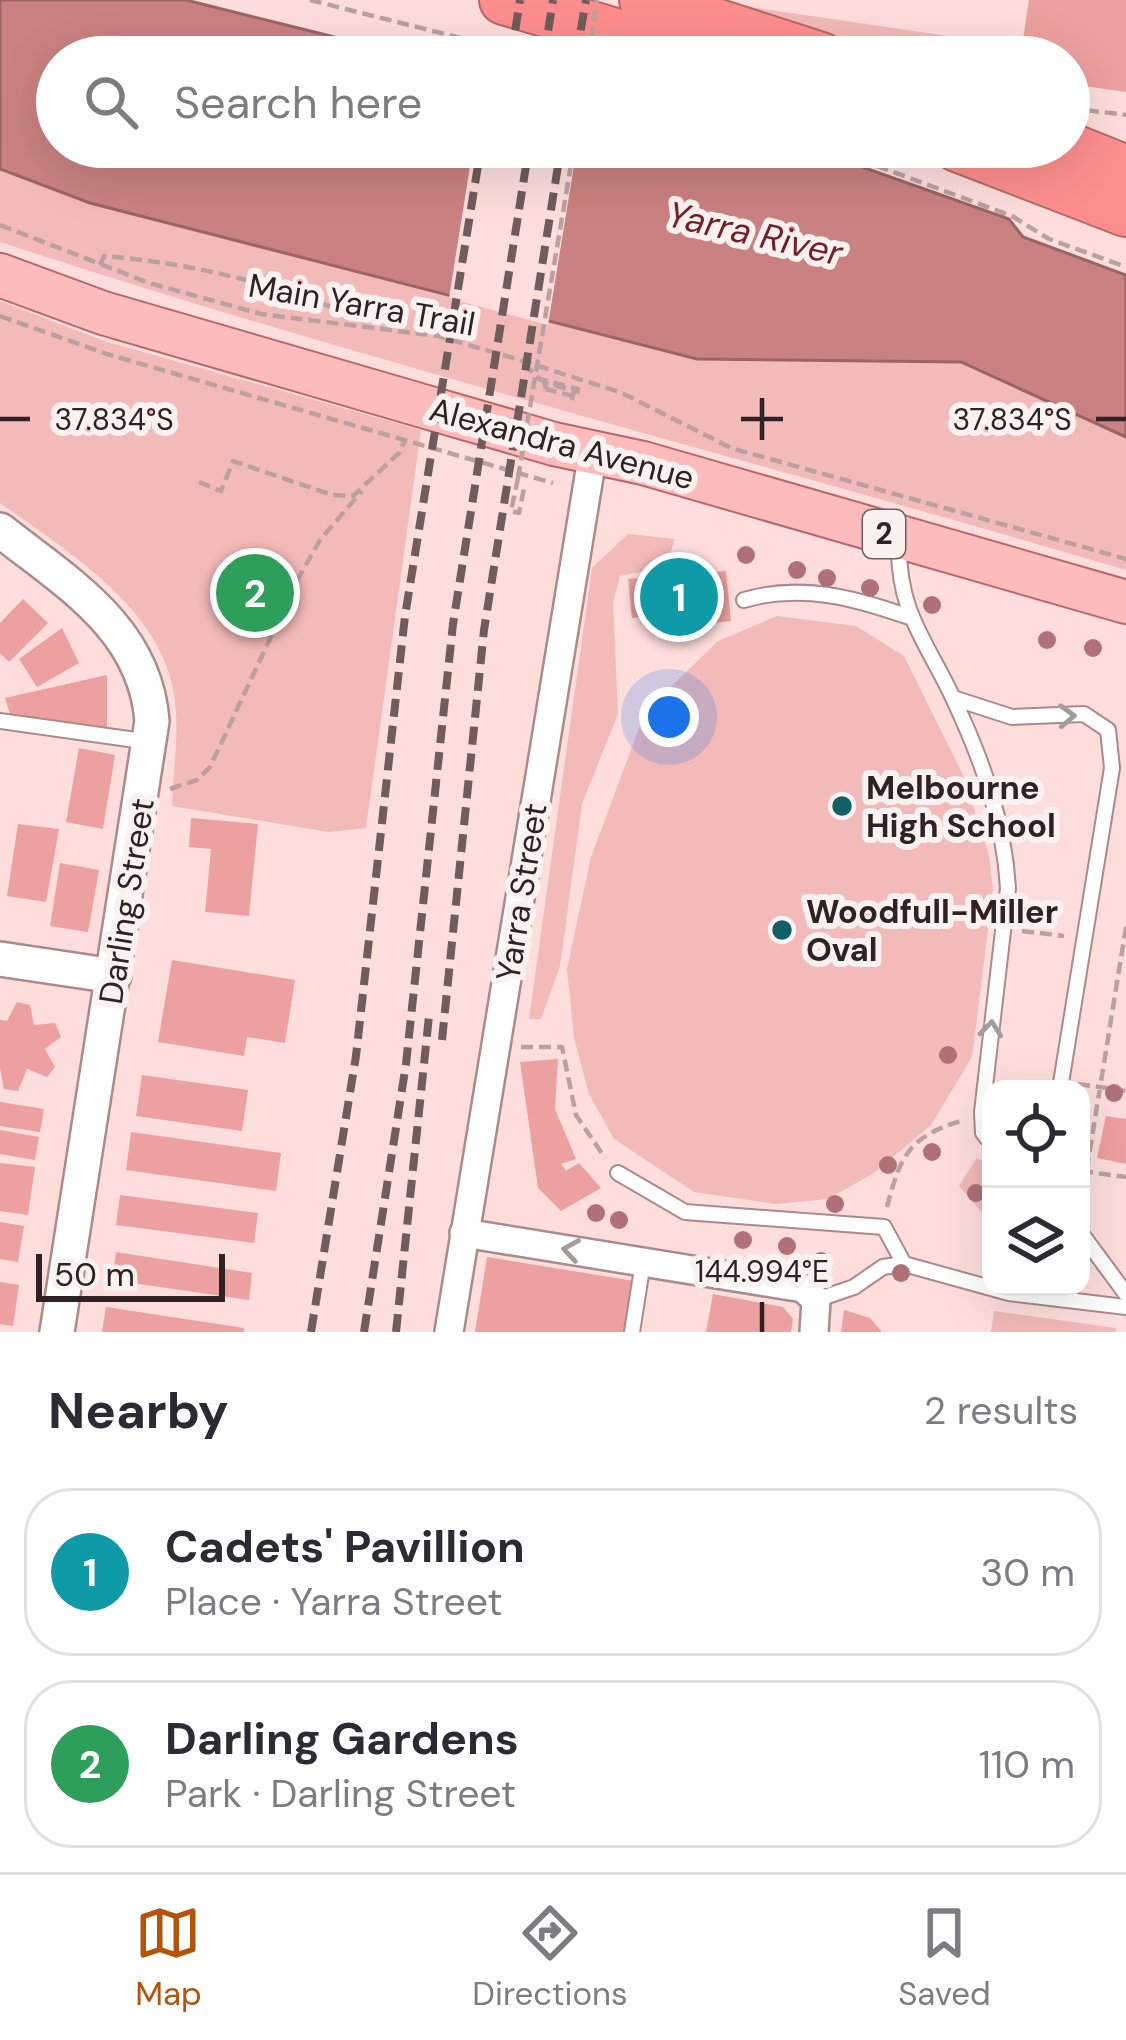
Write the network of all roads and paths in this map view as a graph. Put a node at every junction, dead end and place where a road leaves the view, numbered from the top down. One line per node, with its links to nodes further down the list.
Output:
1 (310, 0): 5 (path)
2 (504, 0): 7 (highway)
3 (597, 0): 6 (path, bridge)
4 (644, 0): 8 (highway)
5 (453, 36)
6 (592, 36)
7 (626, 36)
8 (756, 36)
9 (1090, 111): 10 (path)
10 (1126, 115)
11 (1090, 138): 12 (highway)
12 (1126, 144)
13 (1090, 155): 17 (highway)
14 (571, 168): 26 (path, bridge)
15 (883, 168): 21 (path)
16 (1012, 168): 18 (highway)
17 (1126, 170)
18 (1126, 212)
19 (0, 225): 20 (path, Main Yarra Trail)
20 (100, 265): 24 (path, Main Yarra Trail); 24 (path)
21 (1126, 266)
22 (0, 275): 30 (main road, Alexandra Avenue / 2)
23 (0, 316): 29 (path)
24 (364, 327): 25 (path, Main Yarra Trail)
25 (520, 360): 27 (path); 37 (path, Main Yarra Trail)
26 (536, 378): 27 (path, bridge); 33 (path, bridge)
27 (545, 386): 28 (path)
28 (571, 403)
29 (405, 440): 32 (path); 34 (path)
30 (593, 452): 36 (main road, Alexandra Avenue / 2); 64 (street, Yarra Street)
31 (200, 482): 34 (path)
32 (554, 483)
33 (525, 484)
34 (362, 490): 44 (path)
35 (0, 530): 43 (street, Darling Street)
36 (899, 538): 39 (main road, Alexandra Avenue / 2); 40 (lane)
37 (1126, 559)
38 (744, 600): 40 (lane)
39 (1126, 602)
40 (909, 617): 41 (lane)
41 (953, 698): 53 (lane, one-way to 41); 54 (lane, one-way to 54)
42 (0, 721): 43 (lane)
43 (150, 742): 51 (street, Darling Street)
44 (170, 789)
45 (1126, 927): 49 (path)
46 (1023, 932): 47 (path)
47 (1076, 938)
48 (1114, 944): 49 (path)
49 (1123, 945): 56 (path)
50 (0, 959): 51 (street)
51 (114, 976): 71 (street, Darling Street)
52 (515, 1047): 61 (path)
53 (986, 1080)
54 (1061, 1080)
55 (1090, 1086): 56 (path)
56 (1101, 1087): 57 (path); 59 (path)
57 (1126, 1091)
58 (965, 1120): 63 (path)
59 (1090, 1141)
60 (1090, 1172): 62 (path)
61 (618, 1173): 63 (lane)
62 (1126, 1177)
63 (884, 1226): 67 (lane)
64 (464, 1233): 66 (street, one-way to 64); 72 (street, Yarra Street)
65 (1090, 1244): 68 (lane)
66 (643, 1262): 69 (street); 73 (lane)
67 (904, 1264): 69 (lane); 70 (lane)
68 (1126, 1294)
69 (816, 1300): 74 (street)
70 (1126, 1307)
71 (57, 1332)
72 (448, 1332)
73 (632, 1332)
74 (814, 1332)

